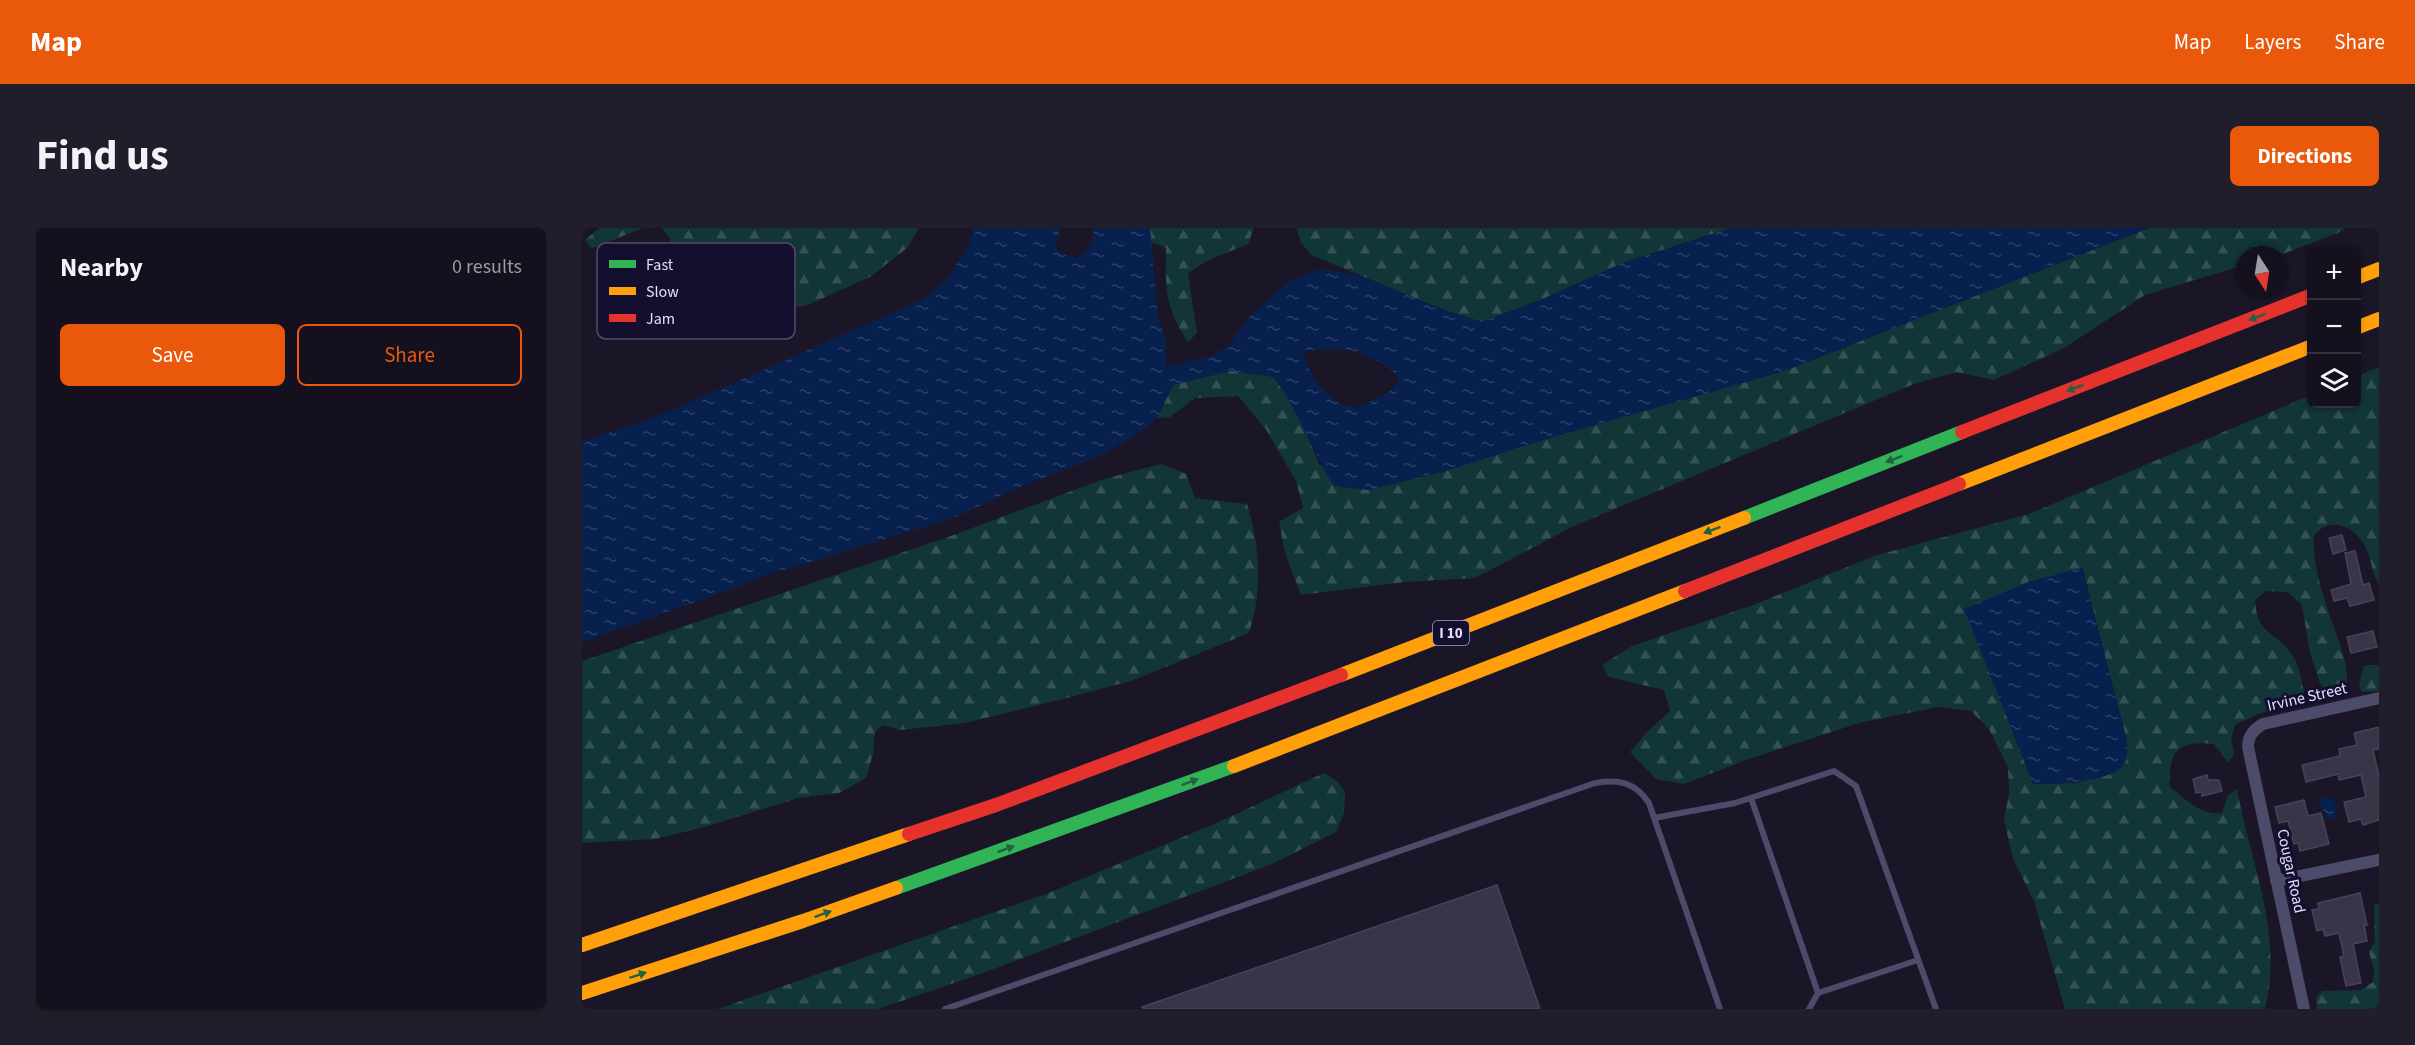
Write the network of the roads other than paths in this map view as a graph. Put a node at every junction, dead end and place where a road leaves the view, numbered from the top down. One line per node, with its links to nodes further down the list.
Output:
1 (2379, 269): 2 (highway)
2 (2361, 276)
3 (2307, 297): 13 (highway, I 10, one-way to 13)
4 (2379, 319): 5 (highway)
5 (2361, 326)
6 (2307, 348): 15 (highway, one-way to 6)
7 (2379, 698): 8 (street, Irvine Street)
8 (2248, 739): 12 (street, Cougar Road)
9 (1751, 798): 10 (lane); 14 (lane); 16 (lane)
10 (1654, 818): 17 (lane); 18 (lane)
11 (2379, 860): 12 (street)
12 (2276, 881): 21 (street, Cougar Road)
13 (582, 945)
14 (1918, 960): 16 (lane); 20 (lane)
15 (582, 993)
16 (1818, 993): 19 (lane)
17 (947, 1009)
18 (1720, 1009)
19 (1809, 1009)
20 (1936, 1009)
21 (2304, 1009)

